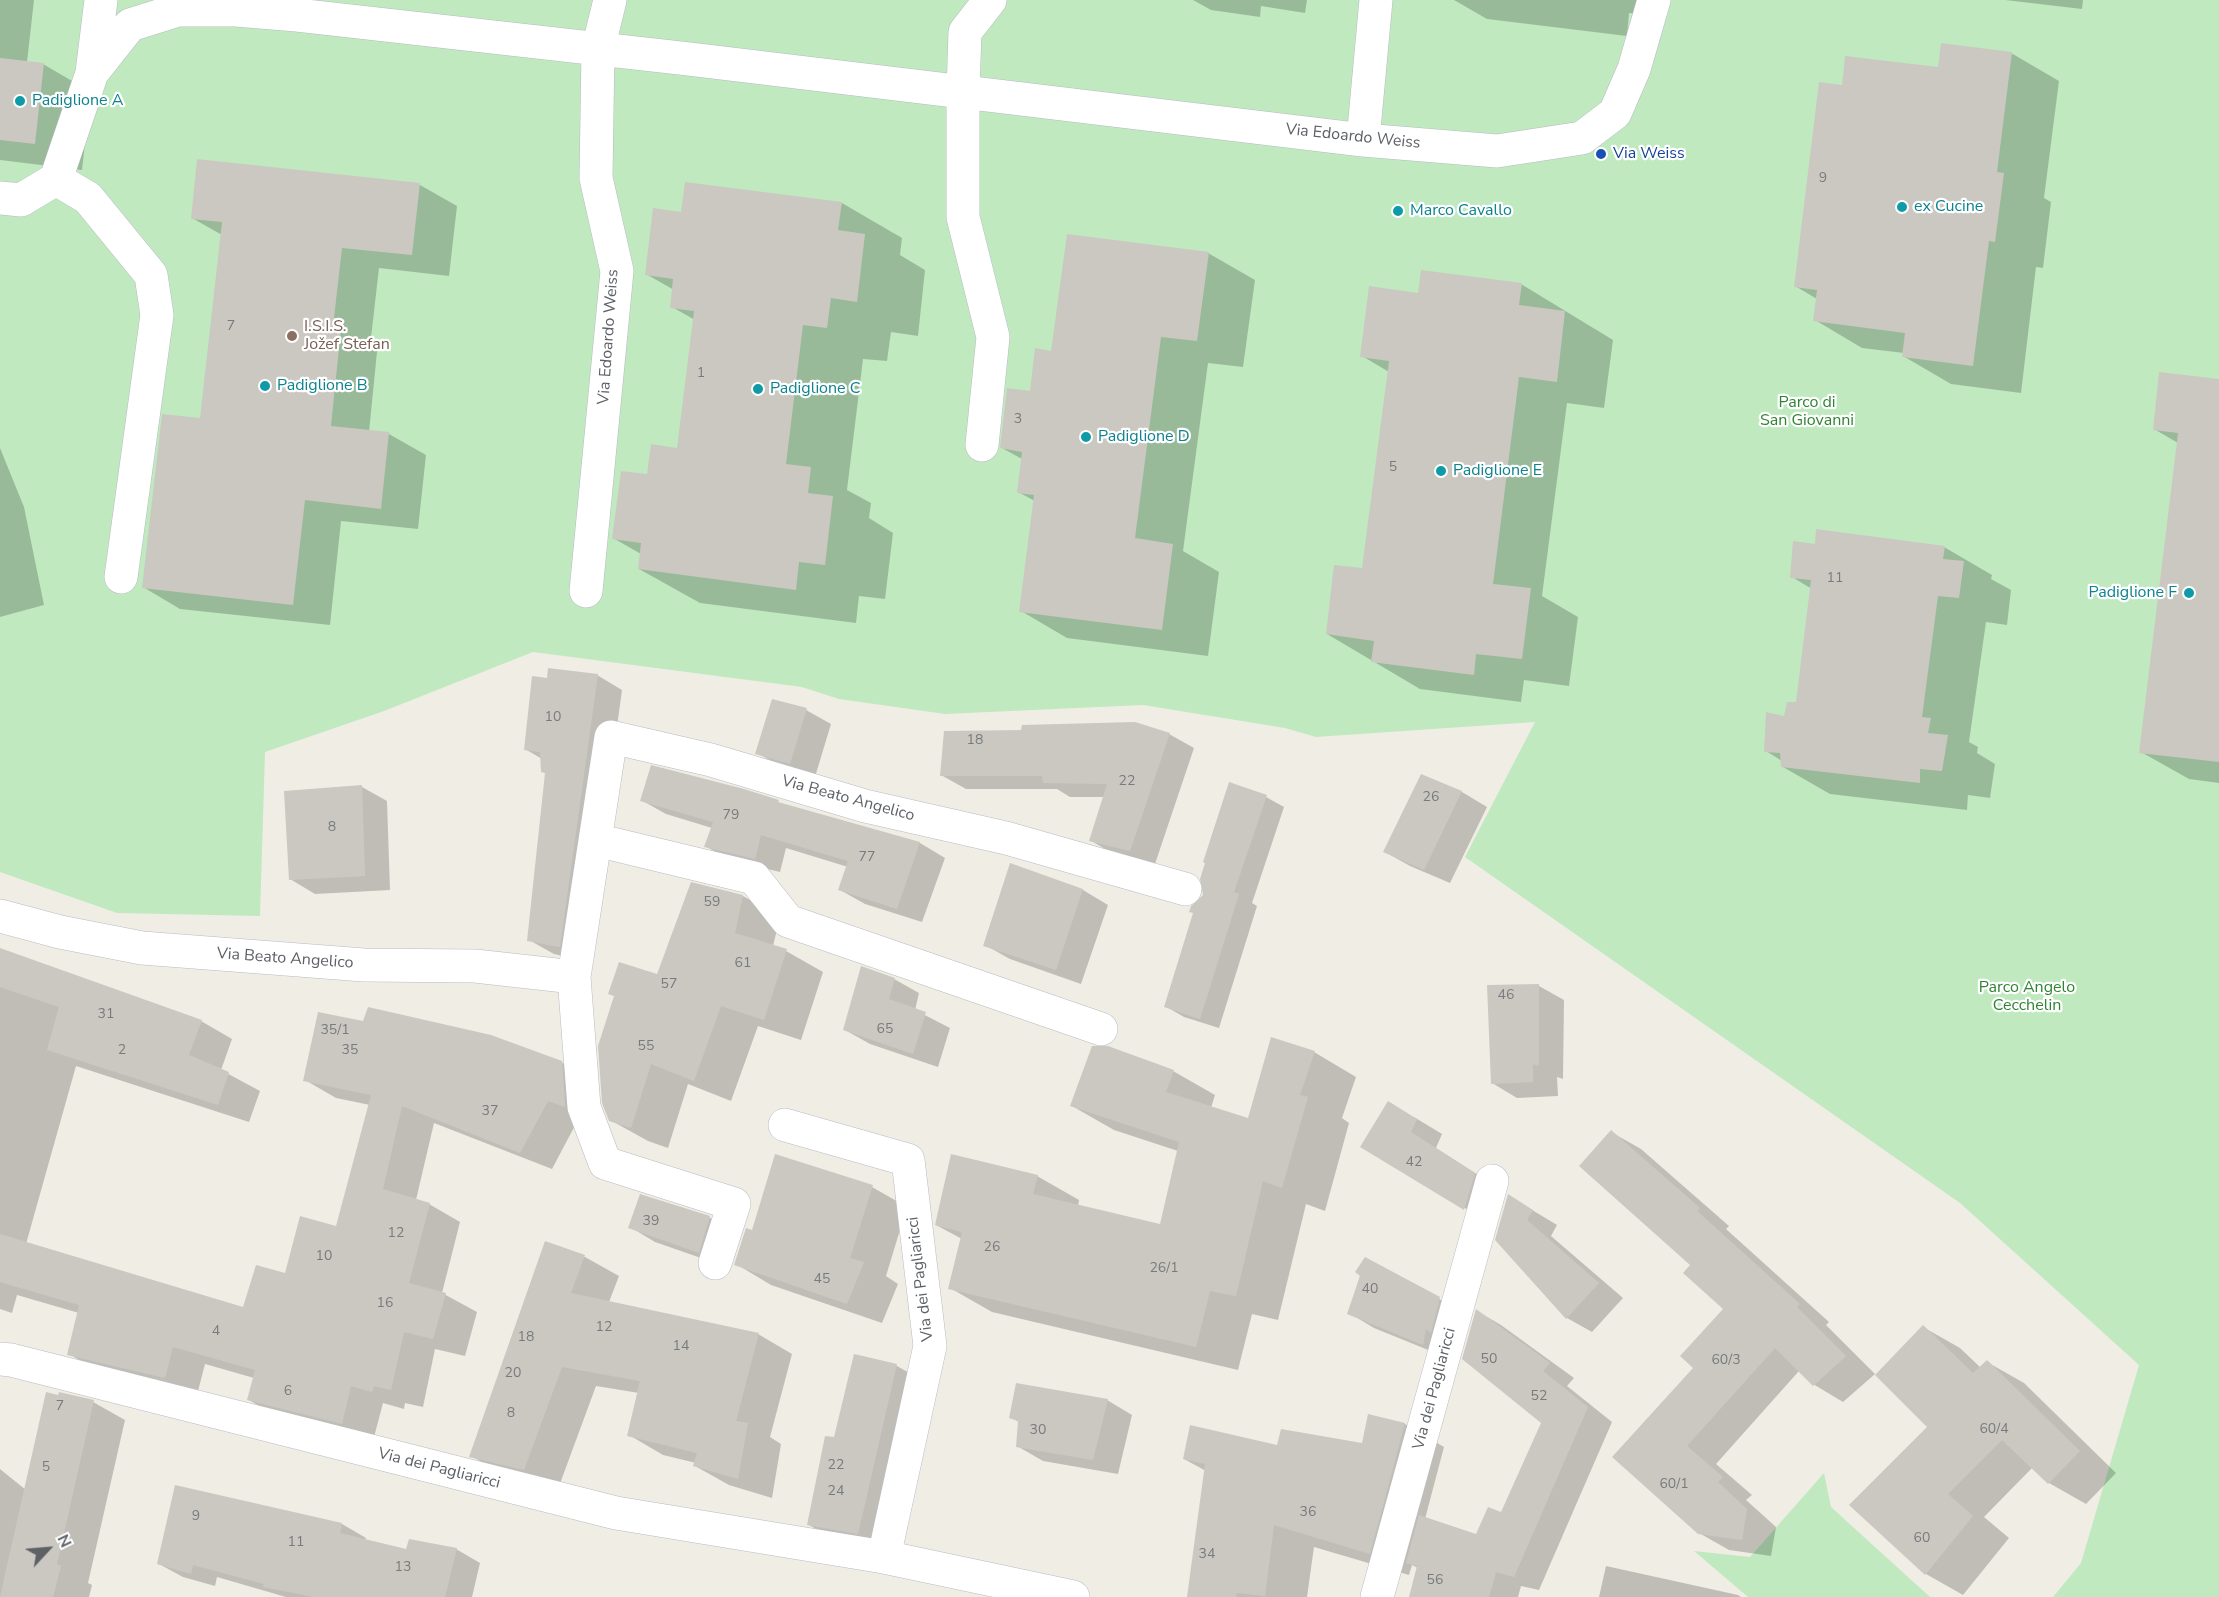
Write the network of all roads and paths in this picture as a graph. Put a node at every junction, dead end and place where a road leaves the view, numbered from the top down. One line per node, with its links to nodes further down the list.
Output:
1 (102, 0): 9 (street)
2 (610, 0): 8 (street, Via Edoardo Weiss)
3 (990, 0): 10 (street)
4 (1376, 0): 11 (street)
5 (1654, 0): 11 (street, Via Edoardo Weiss)
6 (227, 5): 7 (street, Via Edoardo Weiss); 9 (street, Via Edoardo Weiss)
7 (308, 8): 8 (street, Via Edoardo Weiss)
8 (598, 49): 10 (street, Via Edoardo Weiss); 16 (street, Via Edoardo Weiss)
9 (92, 73): 12 (street)
10 (963, 92): 11 (street, Via Edoardo Weiss); 14 (street)
11 (1363, 140)
12 (56, 179): 13 (street); 15 (street)
13 (0, 198)
14 (982, 445)
15 (121, 577)
16 (586, 591)
17 (596, 840): 18 (street, Via Beato Angelico); 20 (street, Via Beato Angelico); 21 (street)
18 (1185, 889)
19 (0, 916): 20 (street, Via Beato Angelico)
20 (574, 977): 24 (street, Via Beato Angelico)
21 (1101, 1029)
22 (785, 1125): 26 (street, Via dei Pagliaricci)
23 (1492, 1181): 28 (street, Via dei Pagliaricci)
24 (715, 1263)
25 (0, 1359): 26 (street, Via dei Pagliaricci)
26 (884, 1557): 27 (street, Via dei Pagliaricci)
27 (1073, 1597)
28 (1377, 1597)

